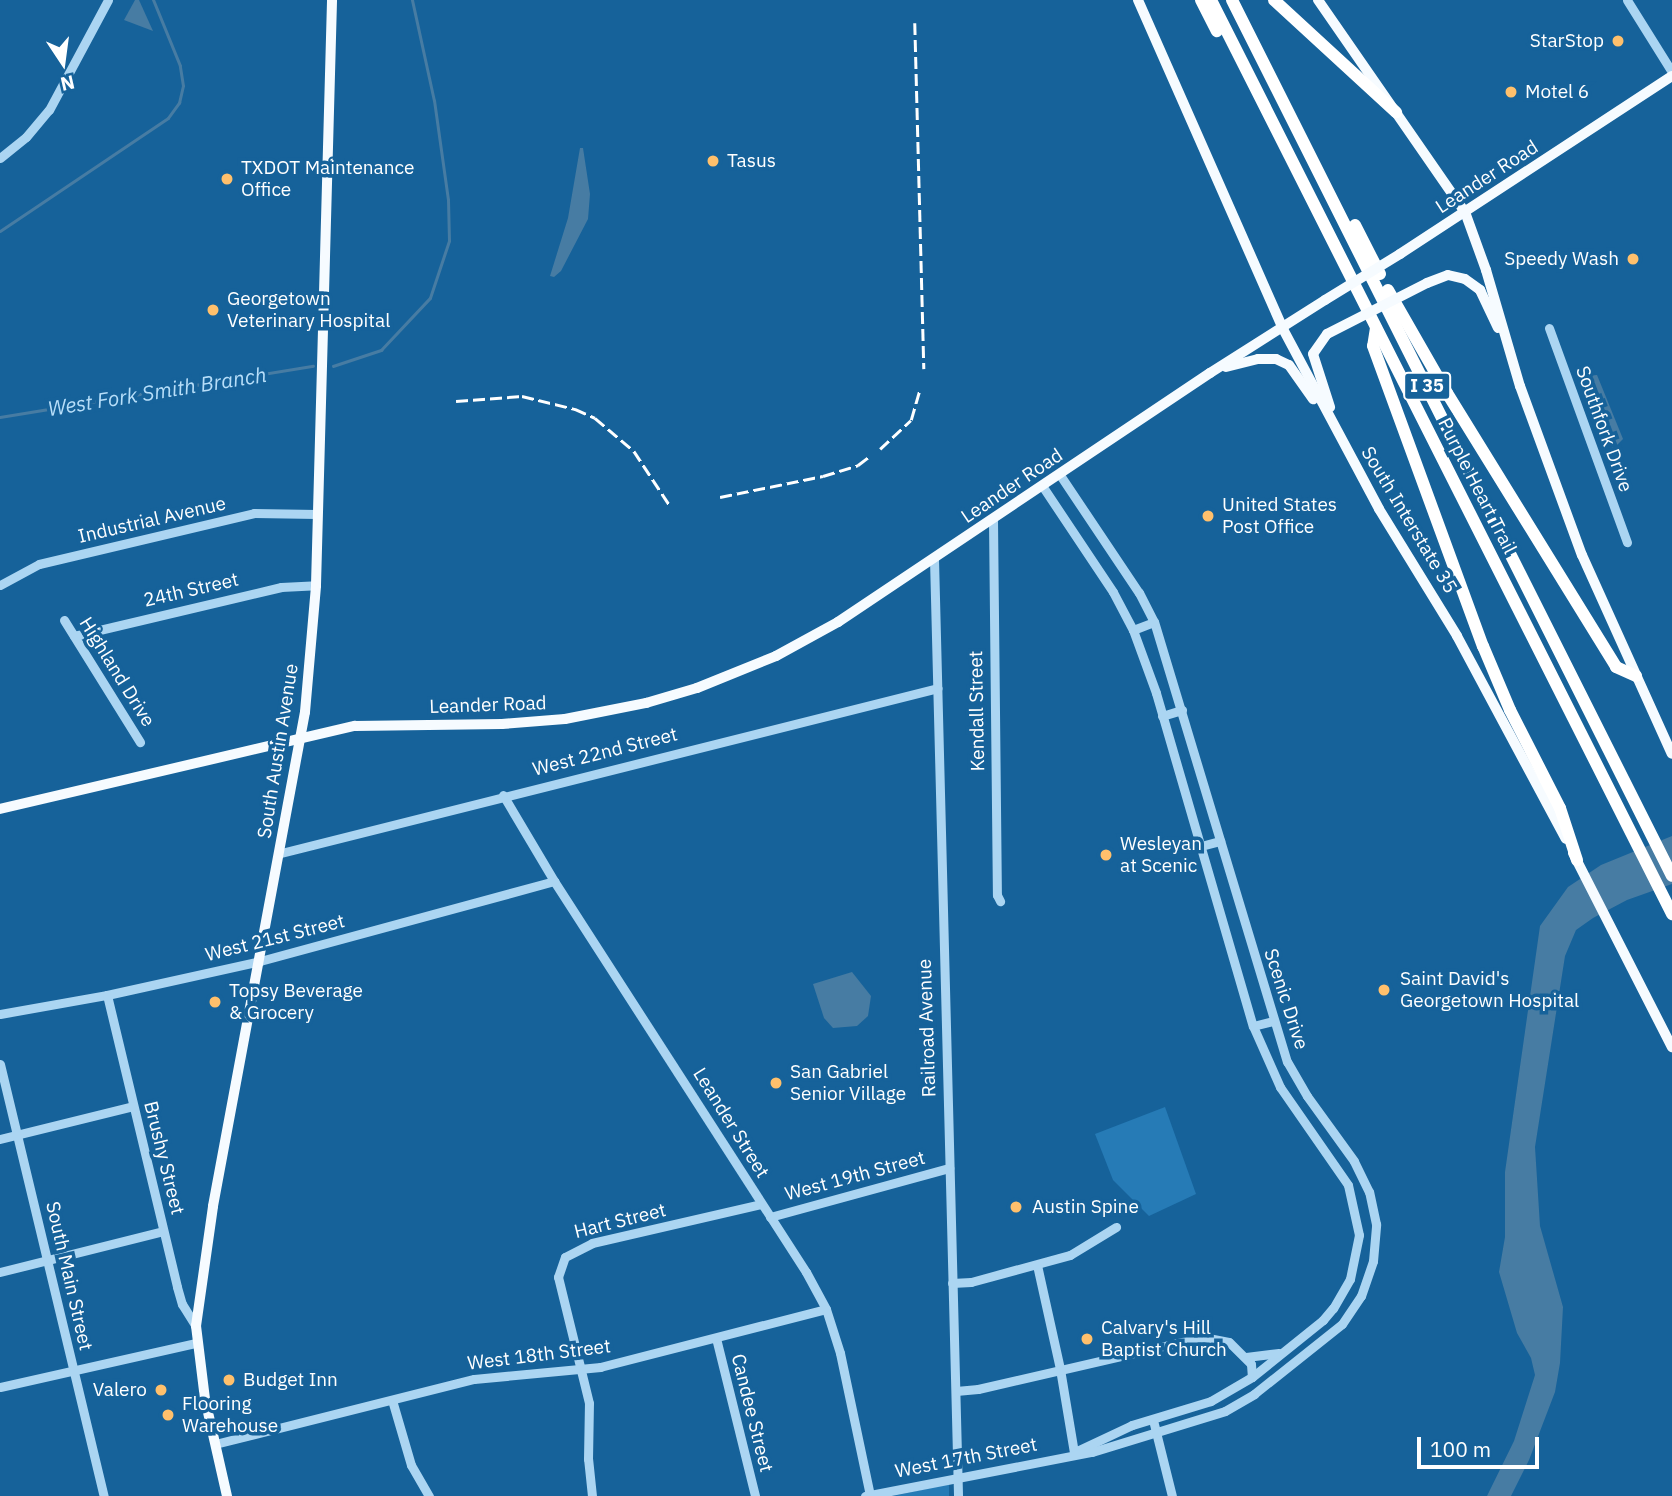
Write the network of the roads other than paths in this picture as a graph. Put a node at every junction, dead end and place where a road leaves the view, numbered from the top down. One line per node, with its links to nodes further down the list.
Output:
1 (108, 0): 13 (street)
2 (332, 0): 24 (main road, South Austin Avenue)
3 (1139, 0): 17 (main road, South Interstate 35)
4 (1201, 0): 12 (highway)
5 (1211, 0): 12 (highway, Purple Heart Trail / I 35)
6 (1232, 0): 14 (highway, Purple Heart Trail / I 35)
7 (1274, 0): 11 (highway)
8 (1318, 0): 11 (main road)
9 (1627, 0): 10 (street)
10 (1672, 74): 15 (main road, Leander Road)
11 (1395, 112): 15 (main road)
12 (1269, 116): 16 (highway, Purple Heart Trail / I 35)
13 (0, 158)
14 (1315, 162): 34 (highway); 47 (highway, Purple Heart Trail / I 35)
15 (1465, 212): 17 (main road, Leander Road, bridge); 19 (main road)
16 (1376, 327): 46 (highway); 50 (highway, Purple Heart Trail / I 35)
17 (1283, 328): 20 (main road, Leander Road); 21 (main road, South Interstate 35)
18 (1549, 328): 26 (street, Southfork Drive)
19 (1513, 358): 21 (main road, bridge); 34 (main road)
20 (1215, 369): 21 (main road); 22 (main road, Leander Road)
21 (1342, 442): 46 (main road, South Interstate 35)
22 (1060, 475): 23 (main road, Leander Road); 31 (street, Scenic Drive)
23 (1043, 487): 25 (main road, Leander Road); 32 (street, Scenic Drive)
24 (317, 514): 28 (street, Industrial Avenue); 29 (main road, South Austin Avenue)
25 (993, 520): 27 (main road, Leander Road); 49 (street, Kendall Street)
26 (1627, 541)
27 (934, 559): 35 (street, Railroad Avenue); 38 (main road, Leander Road)
28 (0, 585)
29 (316, 585): 33 (street, 24th Street); 38 (main road, South Austin Avenue)
30 (64, 620): 33 (street, Highland Drive)
31 (1154, 622): 32 (street); 36 (street, Scenic Drive)
32 (1133, 630): 37 (street, Scenic Drive)
33 (74, 636): 39 (street, Highland Drive)
34 (1636, 676): 40 (main road)
35 (938, 688): 41 (street, West 22nd Street); 65 (street, Railroad Avenue)
36 (1182, 710): 37 (street); 43 (street, Scenic Drive)
37 (1162, 716): 44 (street, Scenic Drive)
38 (301, 736): 42 (main road, Leander Road); 45 (main road, South Austin Avenue)
39 (140, 743)
40 (1672, 754)
41 (503, 795): 45 (street, West 22nd Street); 48 (street, Leander Street)
42 (0, 809)
43 (1220, 841): 44 (street); 51 (street, Scenic Drive)
44 (1200, 846): 52 (street, Scenic Drive)
45 (281, 853): 53 (main road, South Austin Avenue)
46 (1577, 860): 58 (main road, South Interstate 35)
47 (1672, 876)
48 (554, 881): 53 (street, West 21st Street); 66 (street, Leander Street)
49 (1000, 901)
50 (1672, 914)
51 (1247, 934): 52 (street); 56 (street, Scenic Drive)
52 (1229, 940): 57 (street, Scenic Drive)
53 (260, 961): 54 (street, West 21st Street); 75 (main road, South Austin Avenue)
54 (107, 995): 55 (street, West 21st Street); 62 (street, Brushy Street)
55 (0, 1014)
56 (1273, 1021): 57 (street); 60 (street, Scenic Drive)
57 (1252, 1026): 61 (street, Scenic Drive)
58 (1672, 1047)
59 (0, 1064): 63 (street, South Main Street)
60 (1297, 1078): 61 (street); 88 (street, Scenic Drive)
61 (1280, 1087): 78 (street, Scenic Drive)
62 (133, 1106): 63 (street); 69 (street, Brushy Street)
63 (17, 1134): 64 (street); 70 (street, South Main Street)
64 (0, 1139)
65 (949, 1168): 67 (street, West 19th Street); 73 (street, Railroad Avenue)
66 (761, 1204): 67 (street, Leander Street); 81 (street, Hart Street)
67 (770, 1217): 74 (street, Leander Street)
68 (1116, 1227): 71 (street)
69 (163, 1231): 70 (street); 75 (street, Brushy Street)
70 (47, 1261): 72 (street); 80 (street, South Main Street)
71 (1037, 1265): 73 (street); 82 (street)
72 (0, 1272)
73 (952, 1283): 85 (street, Railroad Avenue)
74 (826, 1309): 76 (street, West 18th Street); 97 (street, Leander Street)
75 (196, 1326): 77 (main road, South Austin Avenue)
76 (716, 1338): 81 (street, West 18th Street); 96 (street, Candee Street)
77 (196, 1343): 80 (street); 89 (main road, South Austin Avenue)
78 (1287, 1350): 79 (street); 83 (street, Scenic Drive)
79 (1246, 1357): 82 (street); 83 (street)
80 (72, 1369): 84 (street); 92 (street, South Main Street)
81 (582, 1369): 86 (street, West 18th Street); 95 (street, Hart Street)
82 (1060, 1369): 85 (street); 90 (street)
83 (1252, 1377): 87 (street, Scenic Drive)
84 (0, 1387)
85 (956, 1391): 91 (street, Railroad Avenue)
86 (392, 1400): 89 (street, West 18th Street); 94 (street)
87 (1153, 1420): 88 (street); 90 (street, West 17th Street)
88 (1157, 1434): 90 (street, West 17th Street); 99 (street)
89 (215, 1444): 93 (main road, South Austin Avenue)
90 (1074, 1453): 91 (street, West 17th Street)
91 (957, 1478): 97 (street, West 17th Street); 98 (street, Railroad Avenue)
92 (104, 1496)
93 (227, 1496)
94 (429, 1496)
95 (593, 1496)
96 (755, 1496)
97 (867, 1496)
98 (958, 1496)
99 (1172, 1496)

